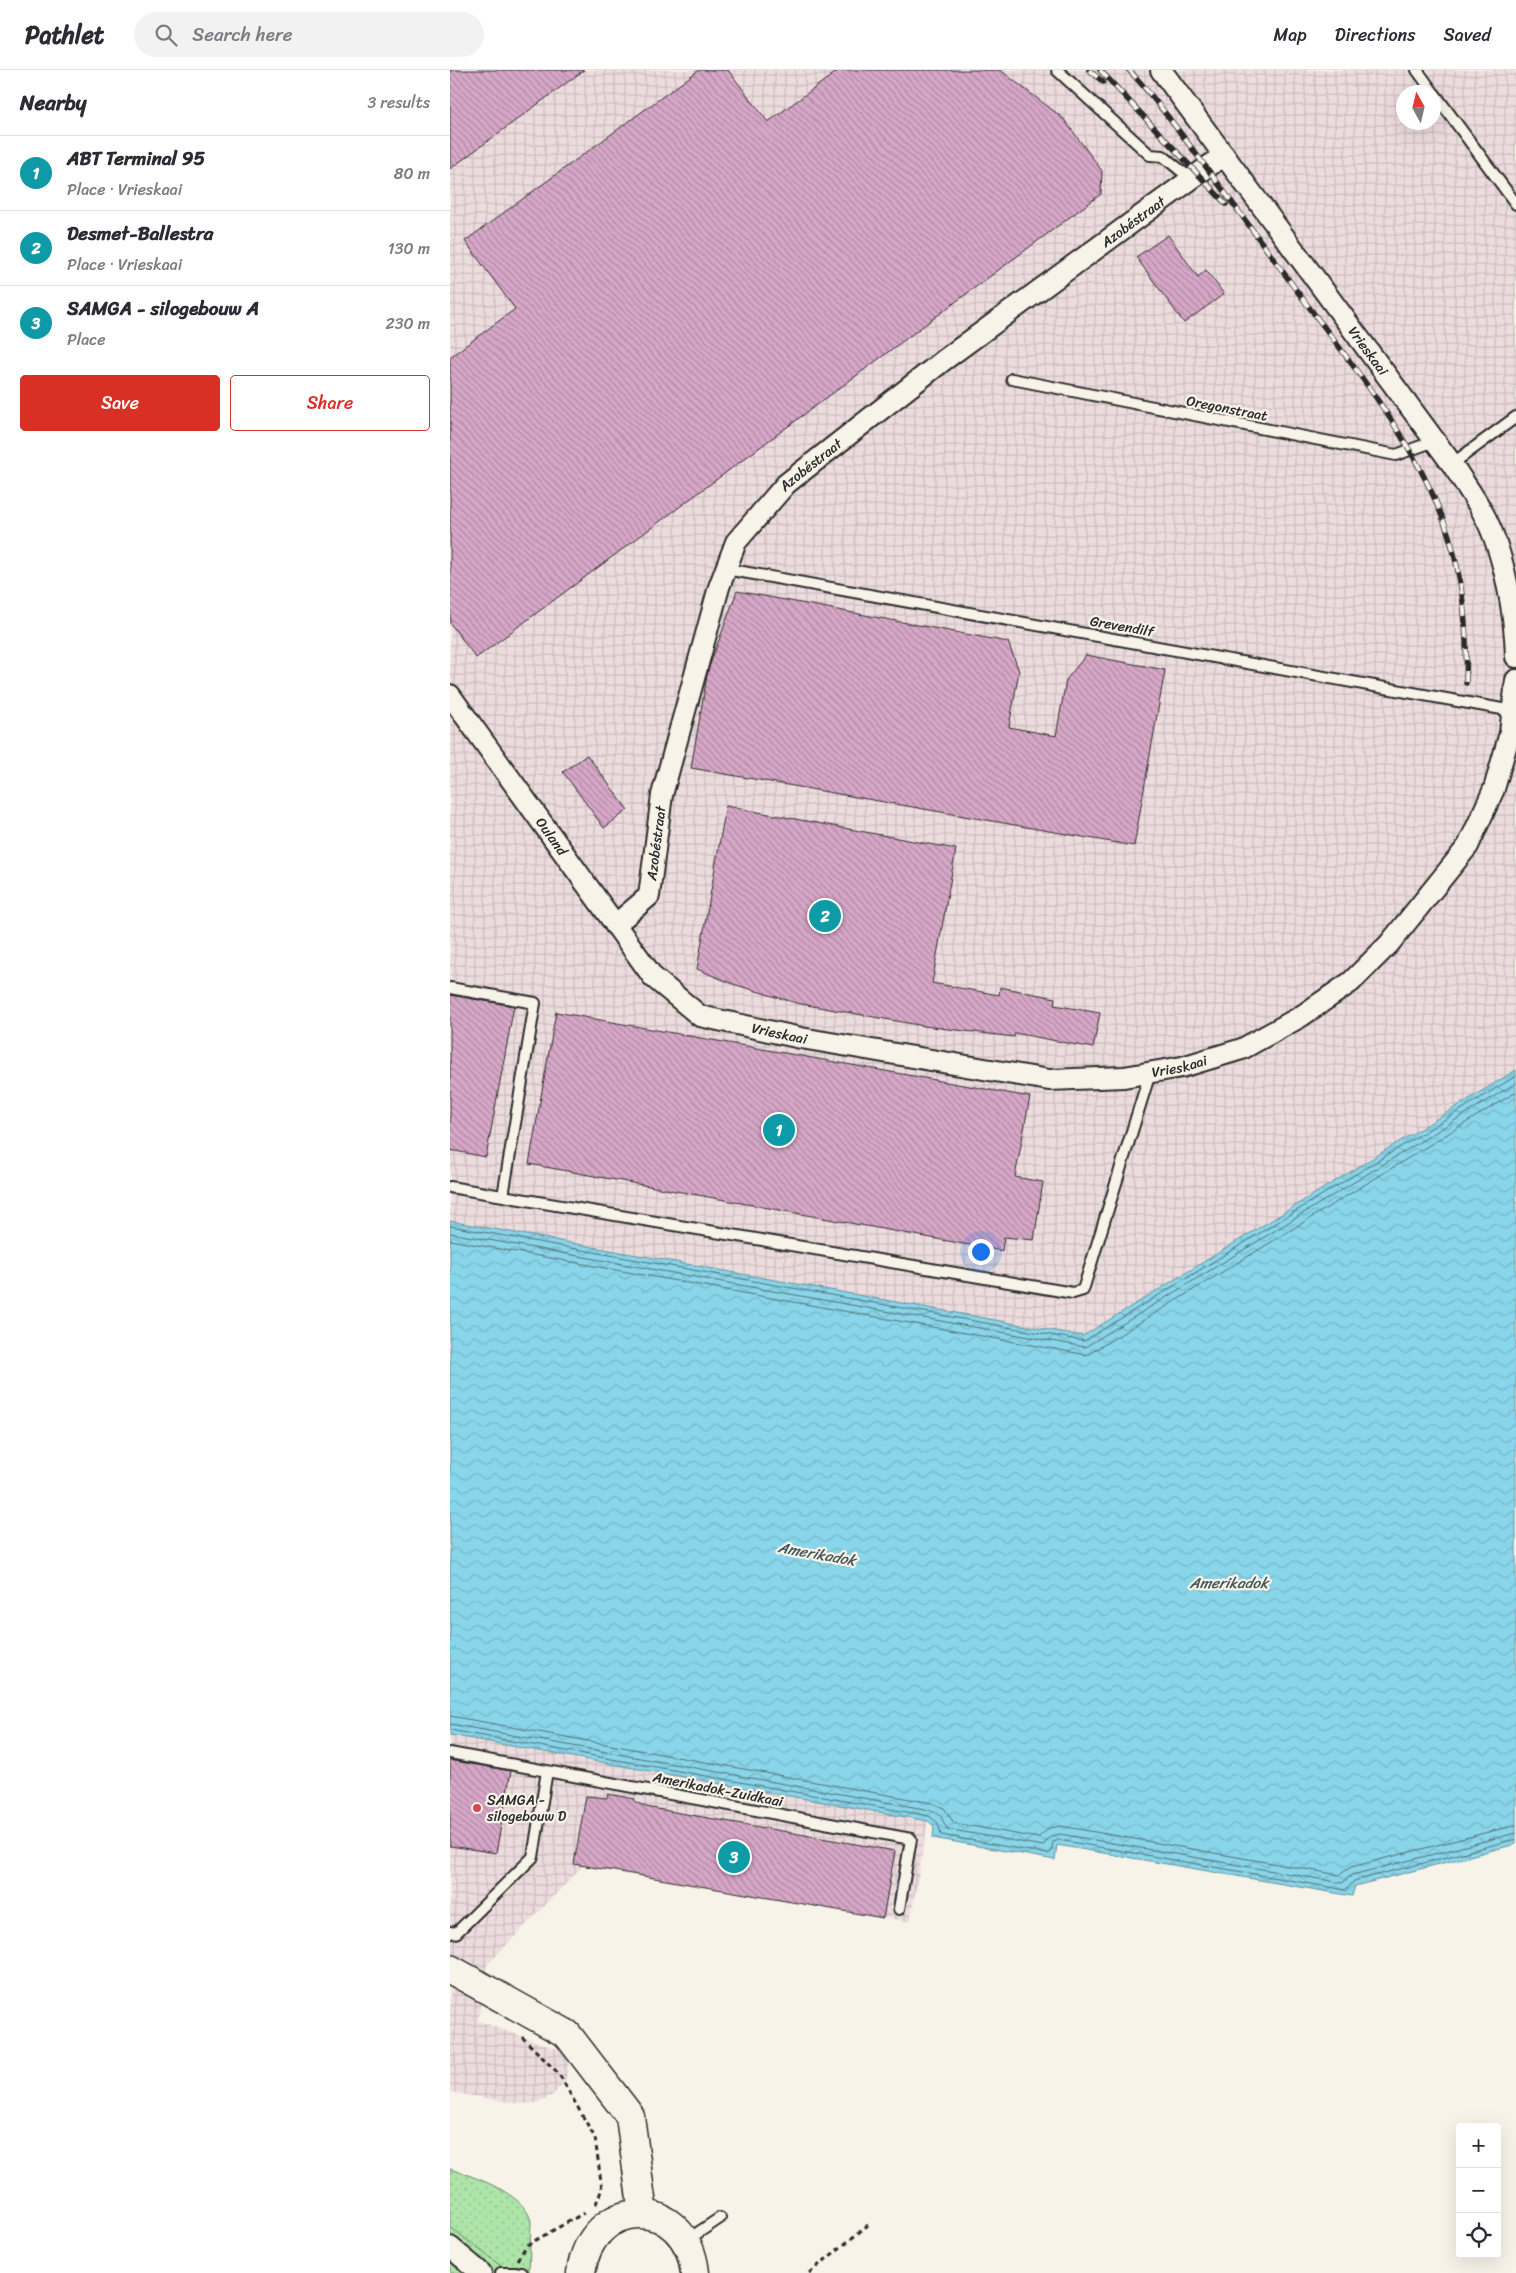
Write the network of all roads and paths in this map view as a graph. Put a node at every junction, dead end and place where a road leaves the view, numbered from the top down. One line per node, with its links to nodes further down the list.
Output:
1 (1057, 70): 7 (lane)
2 (1161, 70): 6 (street, Vrieskaai)
3 (1417, 70): 4 (lane)
4 (1427, 85)
5 (1441, 104): 8 (lane)
6 (1224, 156): 7 (street, Azobéstraat); 11 (street, Vrieskaai)
7 (1191, 180): 13 (street, Azobéstraat)
8 (1516, 204)
9 (1012, 379): 11 (lane, Oregonstraat)
10 (1516, 417): 12 (lane)
11 (1435, 441): 12 (street, Vrieskaai)
12 (1452, 464): 14 (street, Vrieskaai)
13 (726, 569): 17 (lane, Grevendilf); 18 (street, Azobéstraat)
14 (1516, 657)
15 (1516, 680): 17 (street, Vrieskaai)
16 (450, 695): 18 (street, Ouland)
17 (1513, 711): 21 (street, Vrieskaai)
18 (615, 925): 19 (street, Ouland)
19 (653, 978): 21 (street, Vrieskaai)
20 (450, 988): 23 (lane)
21 (1150, 1073): 23 (lane)
22 (450, 1187): 23 (lane)
23 (503, 1196)
24 (450, 1753): 25 (lane, Amerikadok-Zuidkaai)
25 (547, 1771): 26 (lane, Amerikadok-Zuidkaai); 27 (lane)
26 (899, 1910)
27 (450, 1932)
28 (450, 1970): 32 (main road)
29 (518, 2032): 30 (path)
30 (594, 2208)
31 (586, 2212): 37 (path)
32 (643, 2214): 35 (main road); 40 (main road)
33 (720, 2218): 35 (lane)
34 (868, 2225): 42 (path)
35 (687, 2240): 41 (main road)
36 (450, 2247): 38 (street)
37 (505, 2272): 39 (lane)
38 (481, 2273)
39 (522, 2273)
40 (581, 2273)
41 (695, 2273)
42 (809, 2273)

